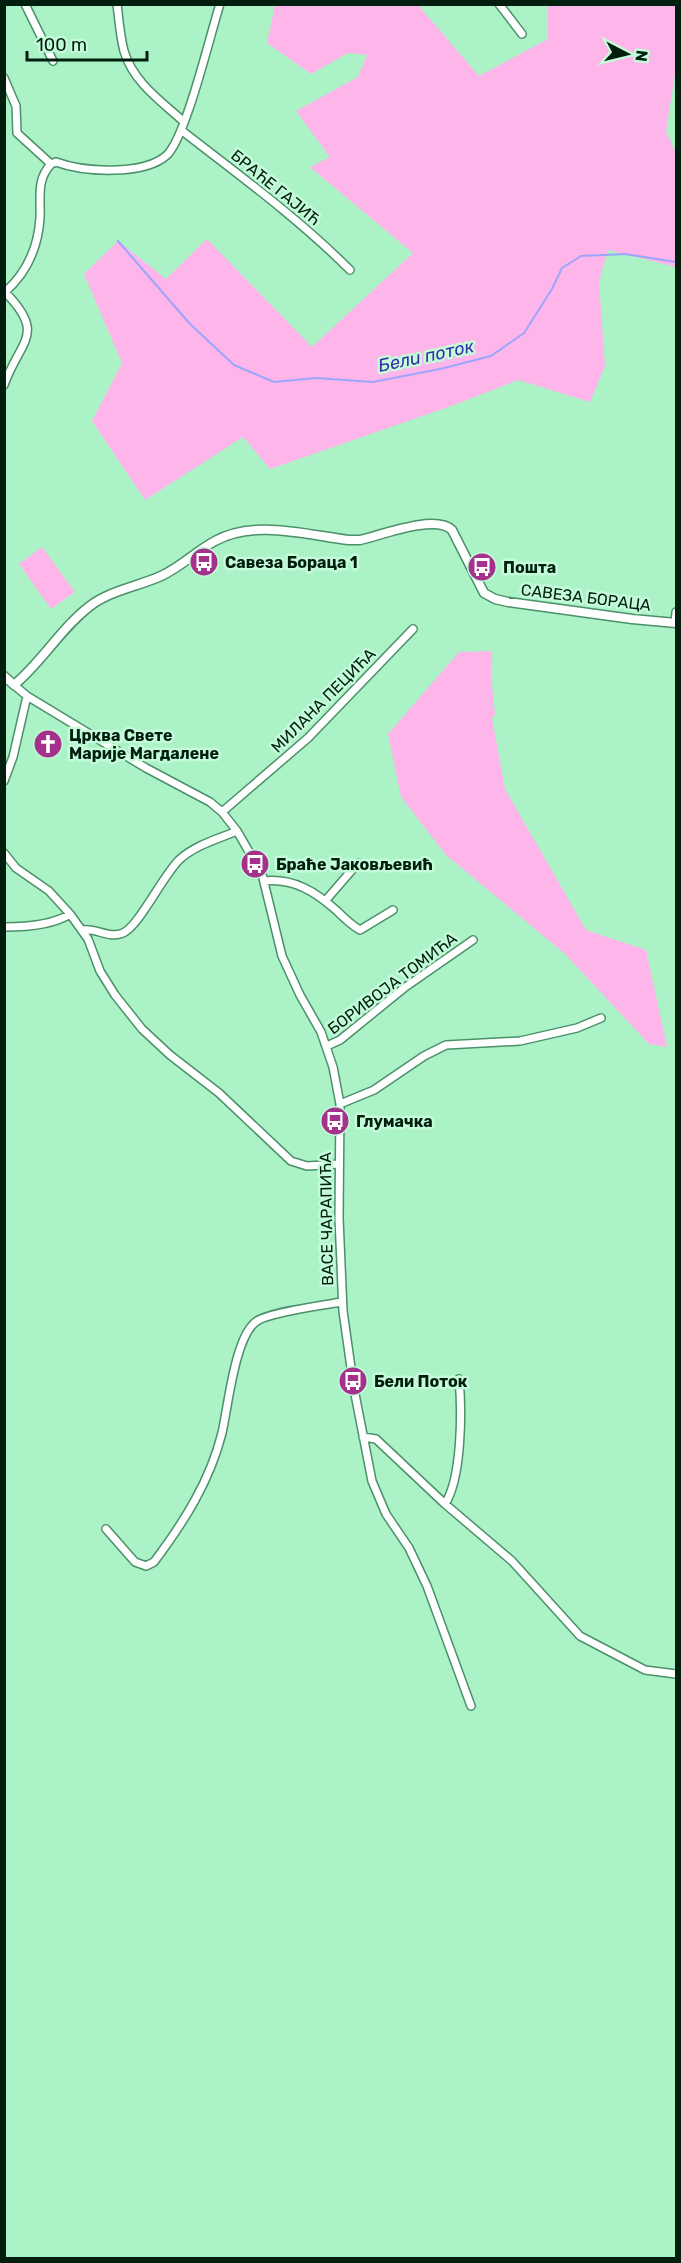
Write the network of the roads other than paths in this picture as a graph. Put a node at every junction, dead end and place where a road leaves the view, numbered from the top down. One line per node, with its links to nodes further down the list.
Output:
1 (25, 4): 6 (street)
2 (117, 4): 8 (street, БРАЋЕ ГАЈИЋ)
3 (220, 4): 8 (street)
4 (500, 4): 5 (street)
5 (522, 34)
6 (53, 61)
7 (4, 78): 9 (street)
8 (182, 126): 9 (street); 10 (street, БРАЋЕ ГАЈИЋ)
9 (51, 164): 11 (street)
10 (350, 270)
11 (5, 293): 12 (street)
12 (4, 385)
13 (676, 612): 14 (street)
14 (676, 623): 17 (street, САВЕЗА БОРАЦА)
15 (413, 628): 20 (street, МИЛАНА ПЕЦИЋА)
16 (4, 676): 17 (street, ВАСЕ ЧАРАПИЋА)
17 (14, 685): 18 (street, ВАСЕ ЧАРАПИЋА)
18 (27, 696): 19 (street); 20 (street, ВАСЕ ЧАРАПИЋА)
19 (4, 781)
20 (222, 812): 21 (street, ВАСЕ ЧАРАПИЋА)
21 (237, 831): 24 (street, ВАСЕ ЧАРАПИЋА); 29 (street)
22 (4, 852): 27 (street)
23 (358, 862): 25 (street)
24 (264, 881): 25 (street); 32 (street, ВАСЕ ЧАРАПИЋА)
25 (326, 900): 26 (street)
26 (393, 910)
27 (70, 914): 28 (street); 29 (street)
28 (4, 927)
29 (82, 930): 34 (street)
30 (472, 940): 32 (street, БОРИВОЈА ТОМИЋА)
31 (601, 1018): 33 (street)
32 (327, 1046): 33 (street, ВАСЕ ЧАРАПИЋА)
33 (340, 1104): 34 (street, ВАСЕ ЧАРАПИЋА)
34 (339, 1164): 35 (street, ВАСЕ ЧАРАПИЋА)
35 (342, 1302): 37 (street, ВАСЕ ЧАРАПИЋА); 39 (street)
36 (459, 1379): 38 (street)
37 (363, 1437): 38 (street); 41 (street, ВАСЕ ЧАРАПИЋА)
38 (445, 1504): 40 (street)
39 (106, 1529)
40 (676, 1674)
41 (471, 1706)

